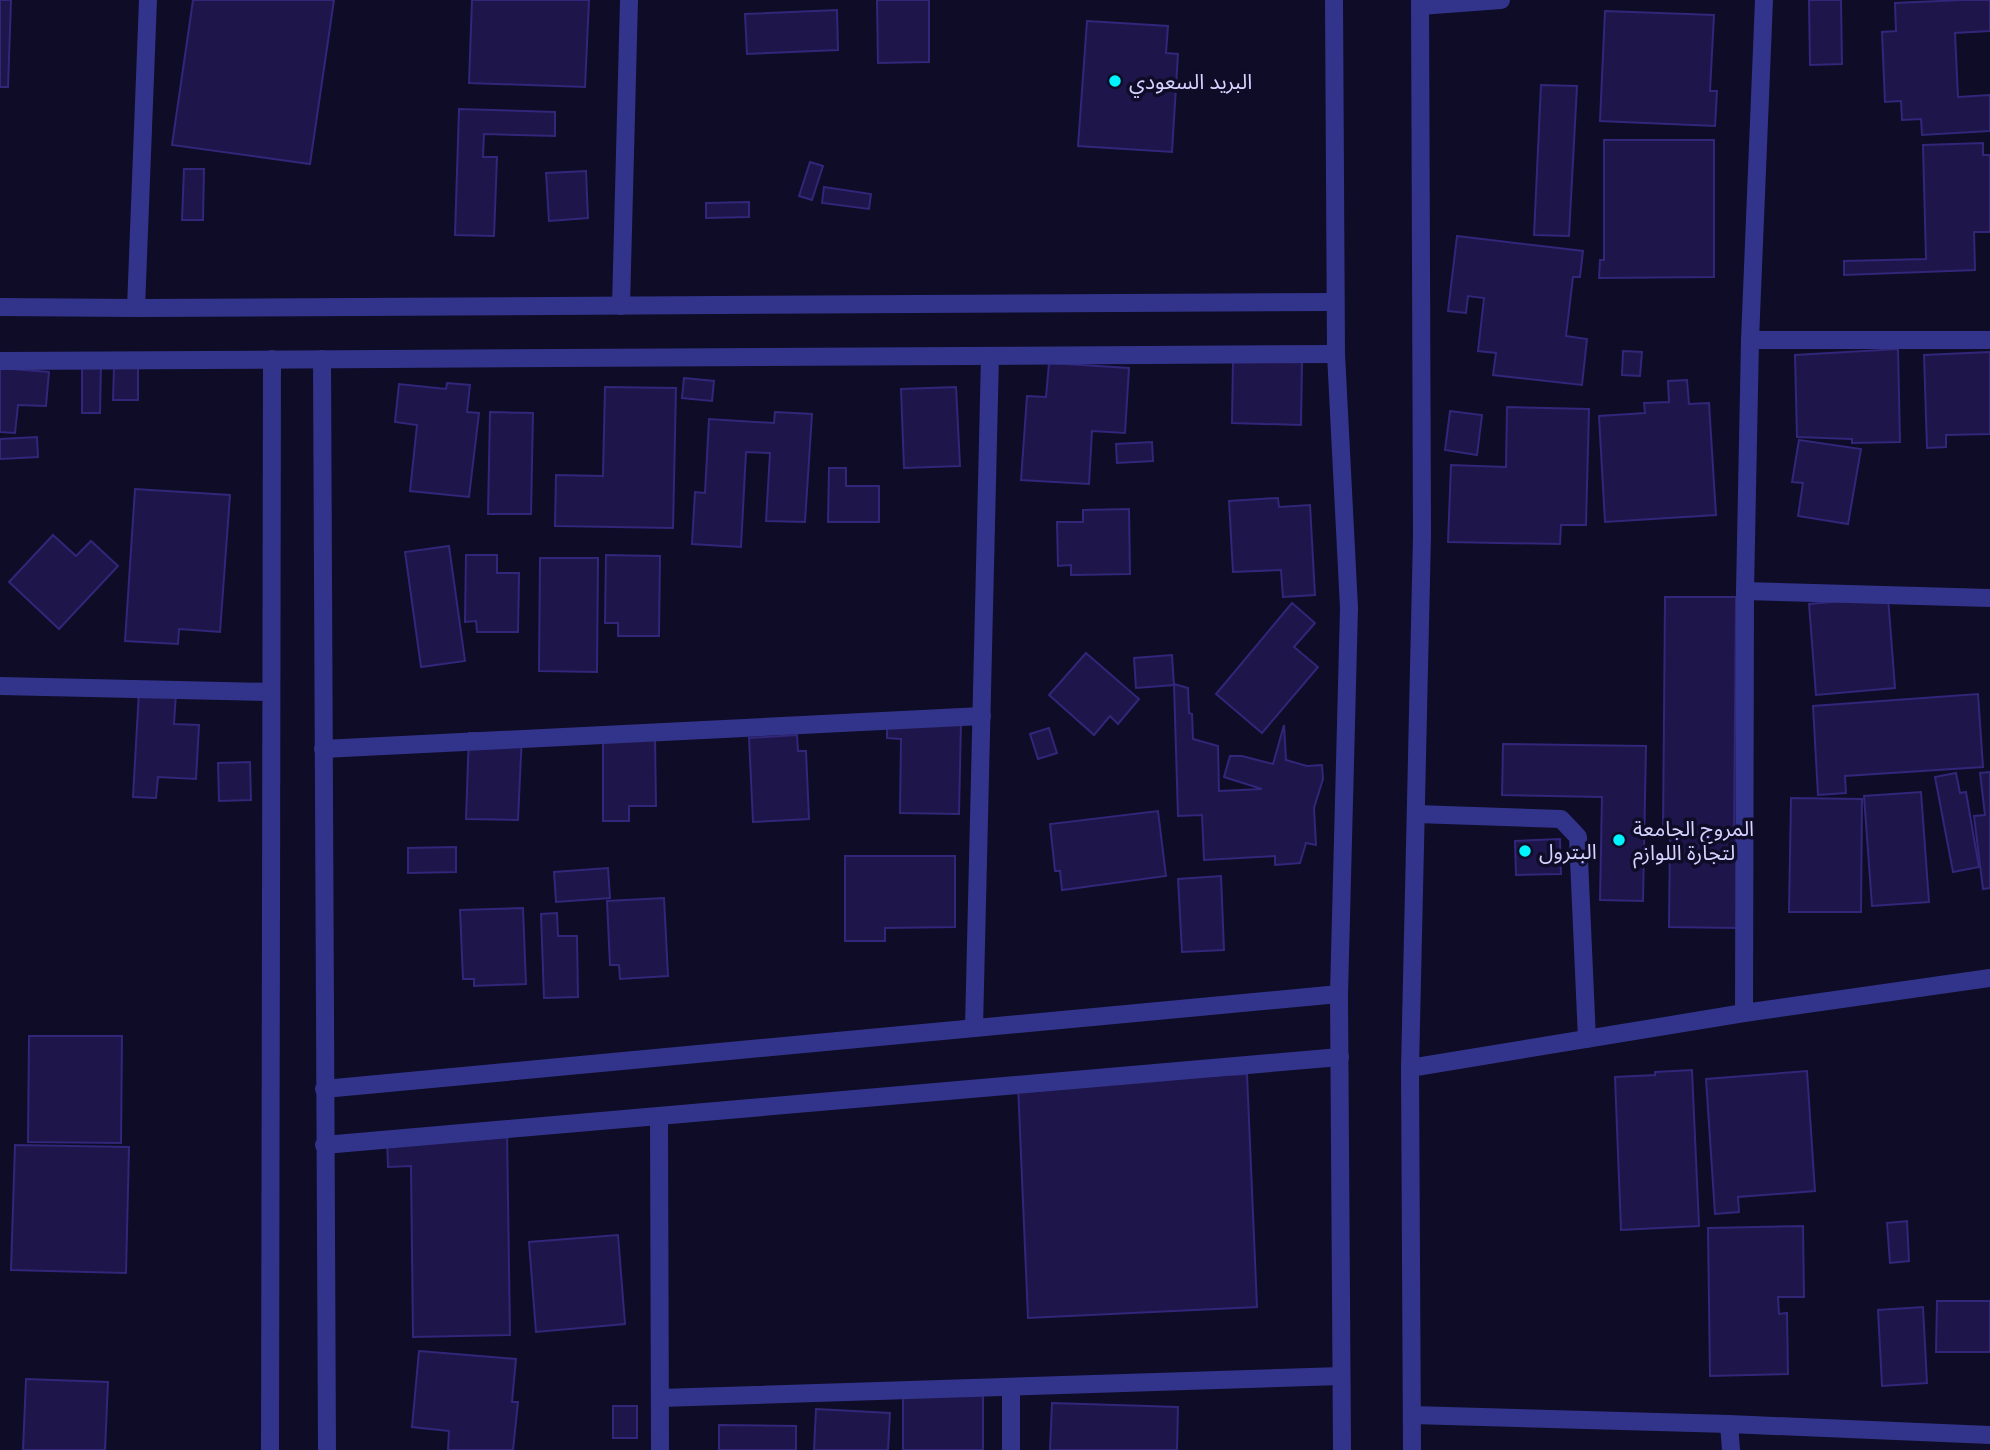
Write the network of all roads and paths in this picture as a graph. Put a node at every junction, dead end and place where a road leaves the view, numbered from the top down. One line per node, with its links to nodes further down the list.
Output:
1 (148, 0): 10 (street)
2 (629, 0): 8 (street)
3 (1334, 0): 7 (street)
4 (1501, 0): 6 (street)
5 (1764, 0): 11 (street)
6 (1420, 3): 24 (street)
7 (1334, 302): 8 (street); 13 (street)
8 (621, 306): 10 (street)
9 (0, 307): 10 (street)
10 (136, 308)
11 (1750, 340): 12 (street); 18 (street)
12 (1990, 340)
13 (1336, 354): 14 (street); 26 (street)
14 (990, 356): 16 (street); 22 (street)
15 (272, 359): 16 (street); 17 (street); 21 (street)
16 (322, 359): 23 (street)
17 (0, 361)
18 (1745, 591): 19 (street); 27 (street)
19 (1990, 598)
20 (0, 686): 21 (street)
21 (271, 692): 41 (street)
22 (982, 716): 23 (street); 28 (street)
23 (323, 749): 32 (street)
24 (1416, 814): 29 (street); 31 (street)
25 (1990, 978): 27 (street)
26 (1339, 994): 28 (street); 30 (street)
27 (1744, 1013): 29 (street)
28 (974, 1028): 32 (street)
29 (1587, 1039): 31 (street)
30 (1340, 1057): 33 (street); 35 (street)
31 (1410, 1068): 38 (street)
32 (324, 1088): 34 (street)
33 (659, 1116): 34 (street); 37 (street)
34 (324, 1145): 42 (street)
35 (1341, 1376): 36 (street); 45 (street)
36 (1011, 1387): 37 (street); 44 (street)
37 (660, 1398): 43 (street)
38 (1412, 1415): 39 (street); 46 (street)
39 (1729, 1424): 40 (street); 47 (street)
40 (1990, 1435)
41 (270, 1450)
42 (327, 1450)
43 (660, 1450)
44 (1011, 1450)
45 (1342, 1450)
46 (1412, 1450)
47 (1731, 1450)

